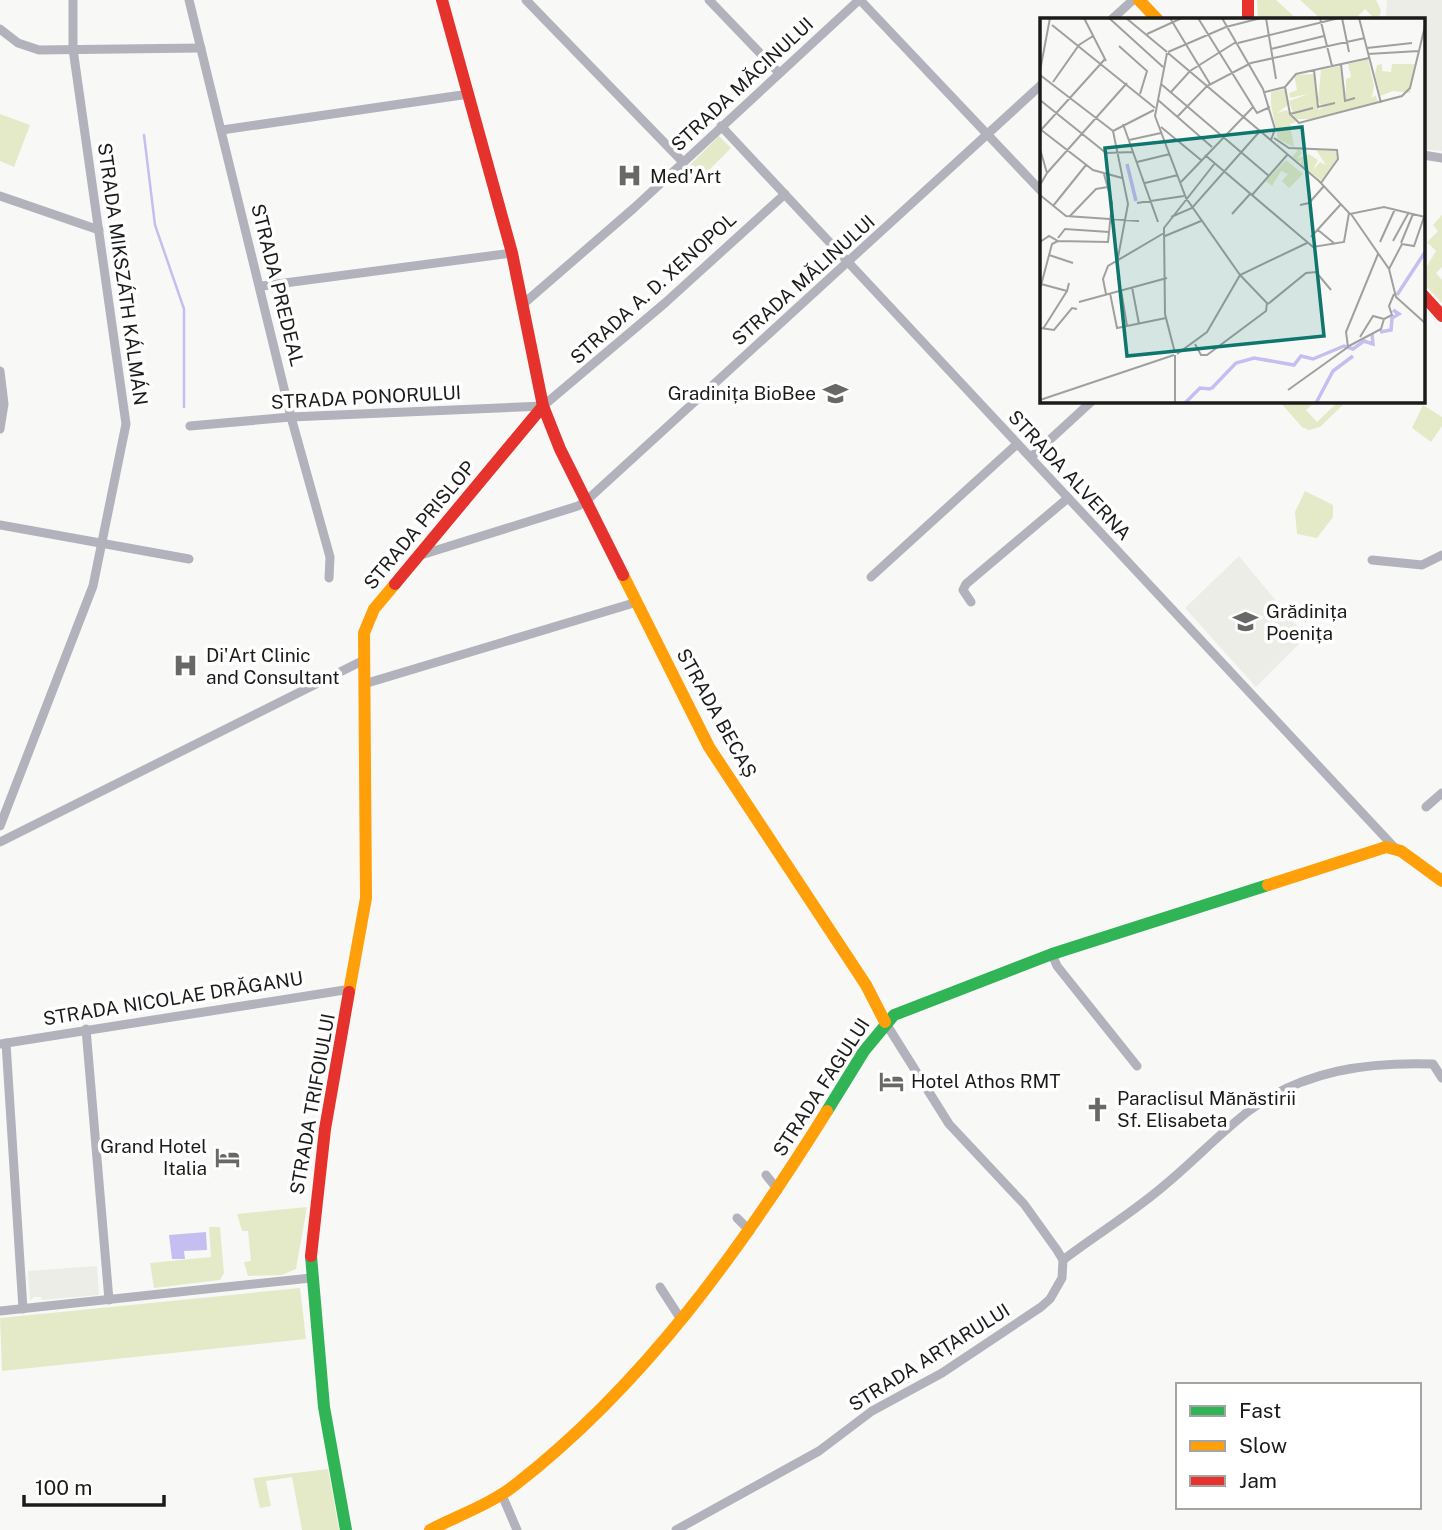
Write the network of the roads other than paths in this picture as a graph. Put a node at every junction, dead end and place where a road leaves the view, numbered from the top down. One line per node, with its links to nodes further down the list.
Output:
1 (73, 0): 15 (street, STRADA MIKSZÁTH KÁLMÁN)
2 (189, 0): 14 (street, STRADA PREDEAL)
3 (442, 0): 18 (main road, STRADA BECAȘ)
4 (526, 0): 24 (street)
5 (709, 0): 16 (street)
6 (860, 0): 16 (street, STRADA MĂCINULUI); 21 (street)
7 (1133, 0): 10 (street)
8 (1139, 0): 11 (main road)
9 (1248, 0): 12 (main road)
10 (1113, 18)
11 (1156, 18)
12 (1248, 18)
13 (0, 29): 15 (street)
14 (201, 48): 15 (street); 20 (street, STRADA PREDEAL)
15 (73, 49): 28 (street, STRADA MIKSZÁTH KÁLMÁN)
16 (779, 73): 19 (street, STRADA MĂCINULUI)
17 (1040, 86): 21 (street, STRADA MĂLINULUI)
18 (469, 94): 20 (street); 29 (main road, STRADA BECAȘ)
19 (721, 126): 24 (street, STRADA MĂCINULUI); 26 (street, STRADA ALVERNA)
20 (222, 130): 31 (street, STRADA PREDEAL)
21 (988, 135): 25 (street); 30 (street, STRADA MĂLINULUI)
22 (1424, 155): 23 (street)
23 (1442, 158)
24 (682, 162): 33 (street, STRADA MĂCINULUI)
25 (1040, 190)
26 (785, 194): 30 (street, STRADA ALVERNA); 37 (street, STRADA A. D. XENOPOL)
27 (0, 196): 28 (street)
28 (99, 230): 46 (street, STRADA MIKSZÁTH KÁLMÁN)
29 (512, 253): 31 (street); 33 (main road, STRADA BECAȘ)
30 (849, 262): 41 (street, STRADA ALVERNA); 44 (street, STRADA MĂLINULUI)
31 (262, 286): 38 (street, STRADA PREDEAL)
32 (1424, 296): 34 (main road)
33 (522, 305): 37 (main road, STRADA BECAȘ)
34 (1442, 316)
35 (0, 371): 40 (street)
36 (1091, 402): 42 (street)
37 (543, 406): 38 (street, STRADA PONORULUI); 44 (main road, STRADA BECAȘ); 48 (main road, STRADA PRISLOP)
38 (291, 417): 39 (street, STRADA PONORULUI); 52 (street, STRADA PREDEAL)
39 (190, 426)
40 (0, 429)
41 (1017, 444): 42 (street, STRADA ALVERNA); 51 (street)
42 (1031, 457): 43 (street, STRADA ALVERNA)
43 (1068, 498): 54 (street); 61 (street, STRADA ALVERNA)
44 (586, 500): 48 (street, STRADA MĂLINULUI); 53 (main road, STRADA BECAȘ)
45 (0, 526): 46 (street)
46 (104, 544): 49 (street); 59 (street, STRADA MIKSZÁTH KÁLMÁN)
47 (1442, 555): 50 (street)
48 (416, 556): 55 (main road, STRADA PRISLOP)
49 (189, 559)
50 (1372, 559)
51 (871, 577)
52 (329, 578)
53 (637, 602): 56 (street); 65 (main road, STRADA BECAȘ)
54 (971, 602)
55 (364, 660): 56 (main road, STRADA PRISLOP); 60 (street)
56 (364, 684): 64 (main road, STRADA TRIFOIULUI)
57 (1442, 793): 58 (street)
58 (1426, 807)
59 (0, 826)
60 (0, 842)
61 (1394, 847): 62 (main road); 63 (main road, STRADA FAGULUI)
62 (1442, 881)
63 (1052, 954): 65 (main road, STRADA FAGULUI); 68 (street)
64 (351, 989): 66 (street, STRADA NICOLAE DRĂGANU); 75 (main road, STRADA TRIFOIULUI)
65 (885, 1022): 71 (main road, STRADA FAGULUI); 74 (street)
66 (86, 1029): 67 (street, STRADA NICOLAE DRĂGANU); 77 (street)
67 (3, 1043): 78 (street)
68 (1137, 1066)
69 (1442, 1078): 74 (street)
70 (766, 1175): 71 (street)
71 (778, 1190): 73 (main road, STRADA FAGULUI)
72 (737, 1218): 73 (street)
73 (750, 1231): 80 (main road, STRADA FAGULUI)
74 (1063, 1260): 85 (street, STRADA ARȚARULUI)
75 (311, 1278): 77 (street); 82 (main road, STRADA TRIFOIULUI)
76 (660, 1287): 80 (street)
77 (109, 1300): 78 (street)
78 (23, 1309): 79 (street)
79 (0, 1311)
80 (682, 1321): 81 (main road, STRADA FAGULUI)
81 (502, 1495): 83 (main road, STRADA FAGULUI); 84 (street)
82 (346, 1530)
83 (430, 1530)
84 (517, 1530)
85 (676, 1530)

